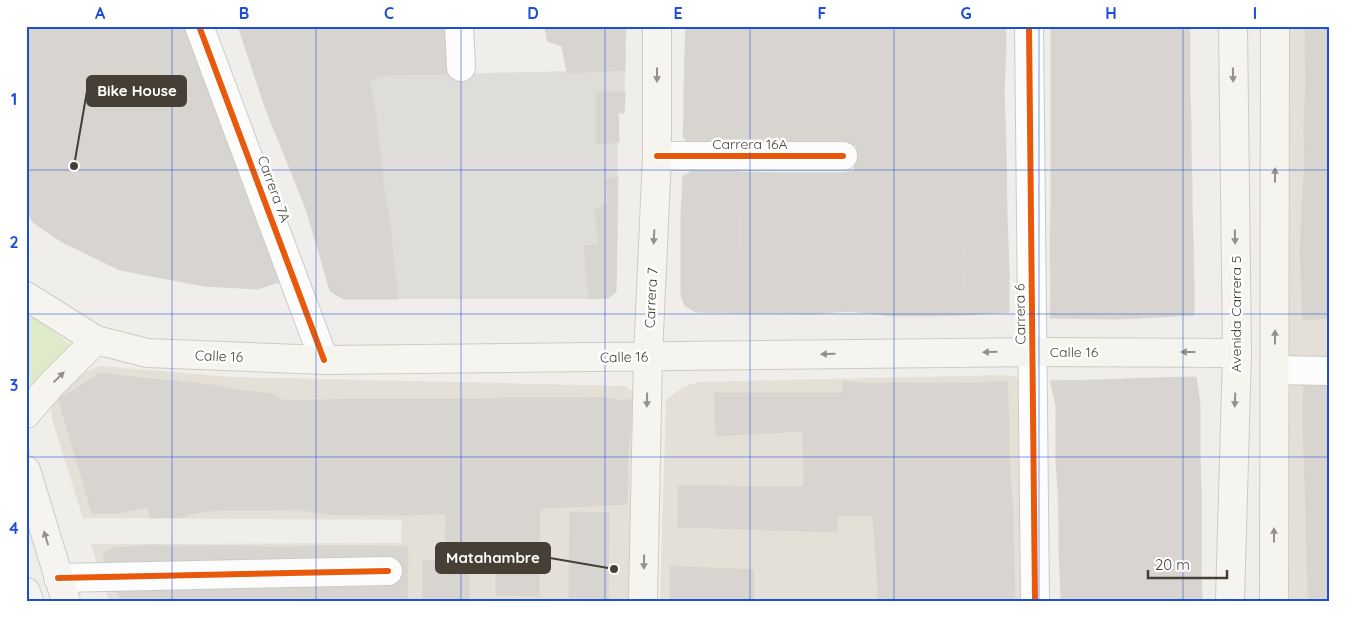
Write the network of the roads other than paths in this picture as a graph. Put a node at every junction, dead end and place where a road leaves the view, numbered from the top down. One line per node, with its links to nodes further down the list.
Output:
1 (200, 26): 15 (street, Carrera 7A)
2 (459, 26): 7 (street)
3 (657, 26): 8 (main road, Carrera 7, one-way to 8)
4 (1029, 26): 12 (street, Carrera 6)
5 (1233, 26): 13 (main road, Avenida Carrera 5, one-way to 13)
6 (1275, 26): 16 (main road, one-way to 6)
7 (461, 67)
8 (658, 156): 9 (street, Carrera 16A); 14 (main road, Carrera 7, one-way to 14)
9 (844, 156)
10 (26, 296): 11 (main road, Calle 16)
11 (96, 340): 15 (main road, Calle 16); 18 (main road, one-way to 11)
12 (1033, 352): 13 (main road, Calle 16, one-way to 12); 14 (main road, Calle 16, one-way to 14); 25 (street, Carrera 6)
13 (1236, 352): 26 (main road, Avenida Carrera 5, one-way to 26)
14 (648, 356): 15 (main road, Calle 16); 24 (main road, Carrera 7, one-way to 24)
15 (324, 360)
16 (1274, 370): 17 (street); 27 (main road, one-way to 16)
17 (1329, 371)
18 (26, 414)
19 (26, 470): 21 (main road, one-way to 19)
20 (388, 570): 21 (street)
21 (62, 589)
22 (26, 592): 23 (main road)
23 (29, 601)
24 (643, 601)
25 (1035, 601)
26 (1230, 601)
27 (1274, 601)

